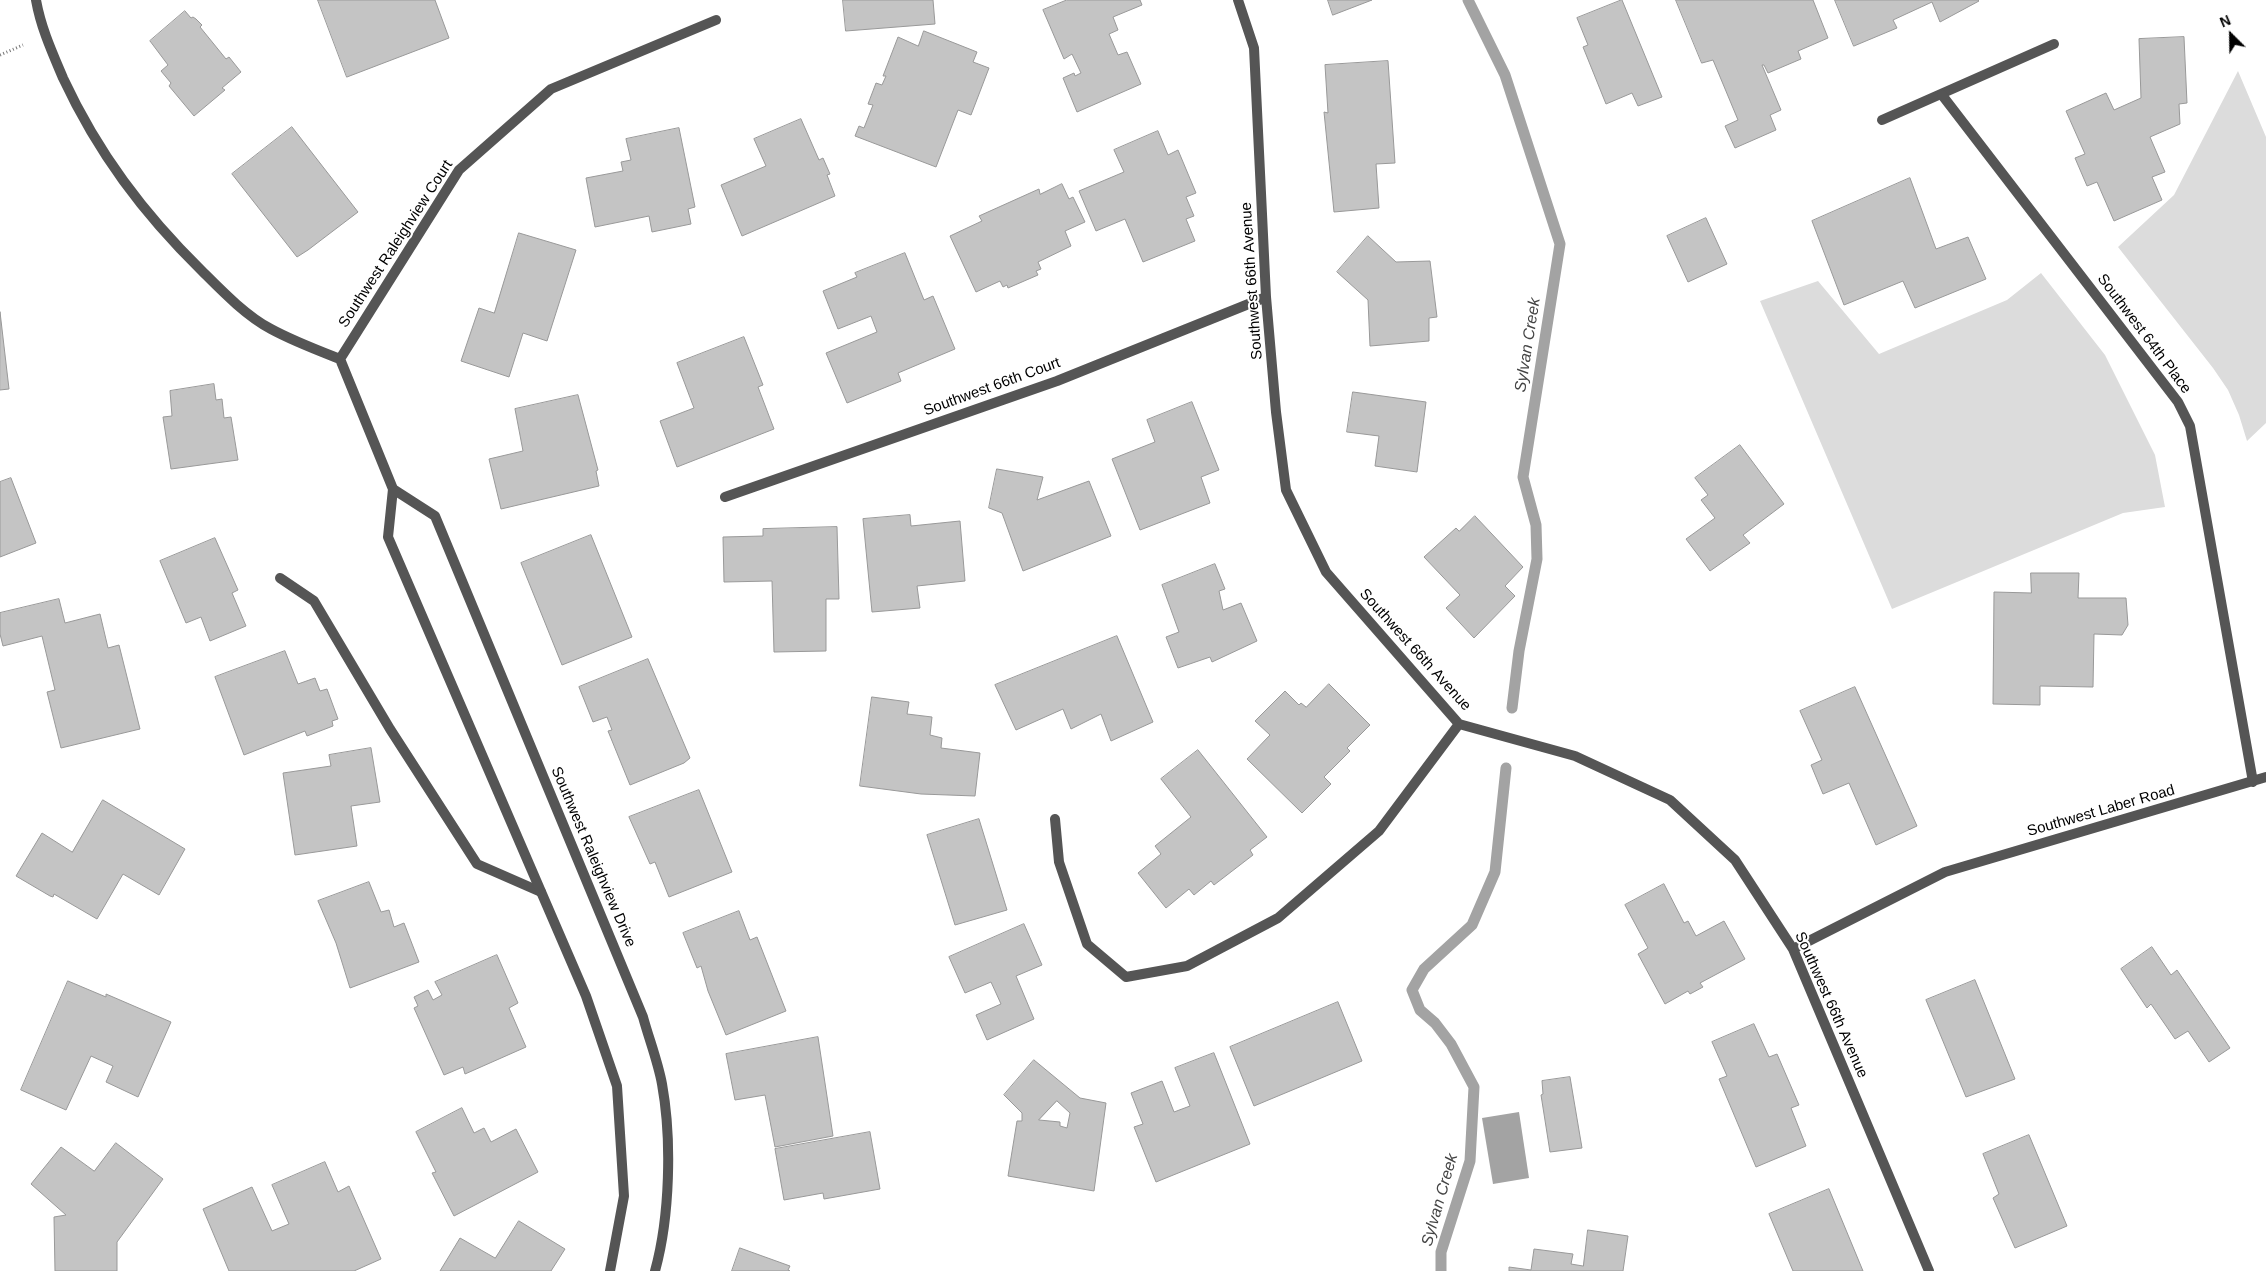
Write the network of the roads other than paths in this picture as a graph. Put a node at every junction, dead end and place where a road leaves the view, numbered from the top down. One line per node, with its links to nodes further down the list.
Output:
1 (36, 0): 8 (street)
2 (1238, 0): 7 (street, Southwest 66th Avenue)
3 (716, 20): 8 (street, Southwest Raleighview Court)
4 (2054, 44): 5 (street)
5 (1942, 95): 6 (street); 14 (street, Southwest 64th Place)
6 (1882, 120)
7 (1266, 297): 10 (street, Southwest 66th Court); 12 (street, Southwest 66th Avenue)
8 (340, 360): 9 (street)
9 (393, 489): 16 (street); 19 (street, Southwest Raleighview Drive)
10 (725, 497)
11 (280, 578): 16 (street)
12 (1459, 724): 15 (street); 17 (street, Southwest 66th Avenue)
13 (2266, 777): 14 (street, Southwest Laber Road)
14 (2253, 782): 17 (street, Southwest Laber Road)
15 (1055, 820)
16 (541, 892): 18 (street)
17 (1793, 949): 20 (street, Southwest 66th Avenue)
18 (610, 1271)
19 (655, 1271)
20 (1929, 1271)

